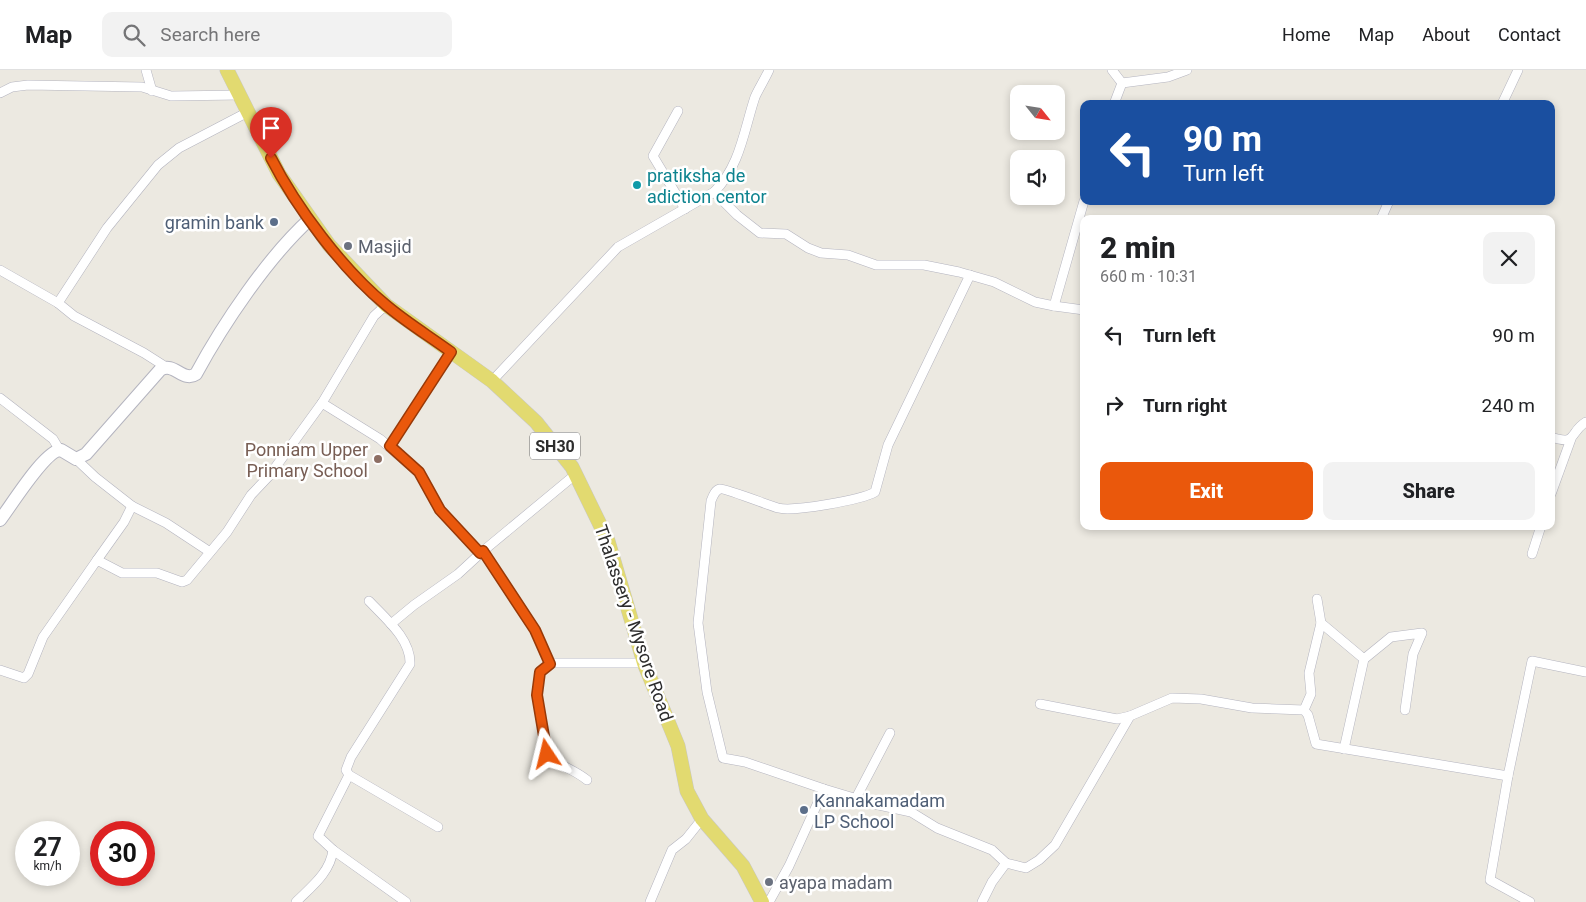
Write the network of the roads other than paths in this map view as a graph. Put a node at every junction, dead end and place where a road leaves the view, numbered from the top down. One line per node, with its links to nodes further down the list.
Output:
1 (146, 70): 8 (street)
2 (227, 70): 10 (main road, Thalassery - Mysore Road / SH30)
3 (1112, 70): 7 (street)
4 (1187, 70): 7 (street)
5 (1518, 70): 12 (street)
6 (768, 71): 15 (street)
7 (1122, 83): 11 (street)
8 (152, 91): 9 (street); 10 (street)
9 (0, 93)
10 (240, 95): 14 (main road, Thalassery - Mysore Road / SH30)
11 (1116, 100)
12 (1504, 100)
13 (678, 111): 16 (street)
14 (248, 112): 18 (main road, Thalassery - Mysore Road / SH30); 21 (street)
15 (714, 192): 16 (street); 20 (street)
16 (685, 209): 27 (street)
17 (1080, 215): 23 (street)
18 (310, 219): 22 (main road, Thalassery - Mysore Road / SH30); 26 (street)
19 (0, 270): 21 (street)
20 (970, 275): 23 (street); 63 (street)
21 (58, 303): 26 (street)
22 (386, 305): 25 (main road, Thalassery - Mysore Road / SH30); 29 (street)
23 (1054, 306): 24 (street)
24 (1080, 309)
25 (451, 352): 27 (main road, Thalassery - Mysore Road / SH30); 33 (street)
26 (166, 367): 35 (street)
27 (492, 382): 36 (main road, Thalassery - Mysore Road / SH30)
28 (0, 398): 34 (street)
29 (322, 404): 33 (street); 41 (street)
30 (1586, 422): 32 (street)
31 (1555, 438): 32 (street)
32 (1571, 439): 37 (street)
33 (390, 446): 42 (street)
34 (59, 449): 35 (street); 39 (street)
35 (76, 459): 38 (street)
36 (576, 474): 42 (street); 50 (main road, Thalassery - Mysore Road / SH30)
37 (1555, 483)
38 (132, 506): 41 (street); 44 (street)
39 (0, 520)
40 (1540, 530): 43 (street)
41 (210, 552): 44 (street)
42 (482, 552): 48 (street); 51 (street)
43 (1532, 554)
44 (97, 560): 52 (street)
45 (1317, 599): 47 (street)
46 (369, 601): 48 (street)
47 (1321, 623): 49 (street); 55 (street)
48 (391, 624): 60 (street)
49 (1364, 659): 56 (street); 59 (street)
50 (644, 663): 51 (street); 65 (main road, Thalassery - Mysore Road / SH30)
51 (550, 664): 62 (street)
52 (0, 670)
53 (1586, 672): 61 (street)
54 (1040, 704): 57 (street)
55 (1304, 710): 57 (street); 59 (street)
56 (1405, 710)
57 (1130, 716): 68 (street)
58 (890, 733): 64 (street)
59 (1344, 749): 61 (street)
60 (349, 775): 66 (street); 67 (street)
61 (1508, 776): 74 (street)
62 (587, 780)
63 (824, 790): 64 (street); 72 (street)
64 (856, 798): 68 (street)
65 (702, 819): 71 (street); 72 (main road, Thalassery - Mysore Road / SH30)
66 (438, 827)
67 (333, 850): 69 (street); 70 (street)
68 (1006, 863): 73 (street)
69 (296, 902)
70 (406, 902)
71 (650, 902)
72 (765, 902)
73 (982, 902)
74 (1530, 902)

